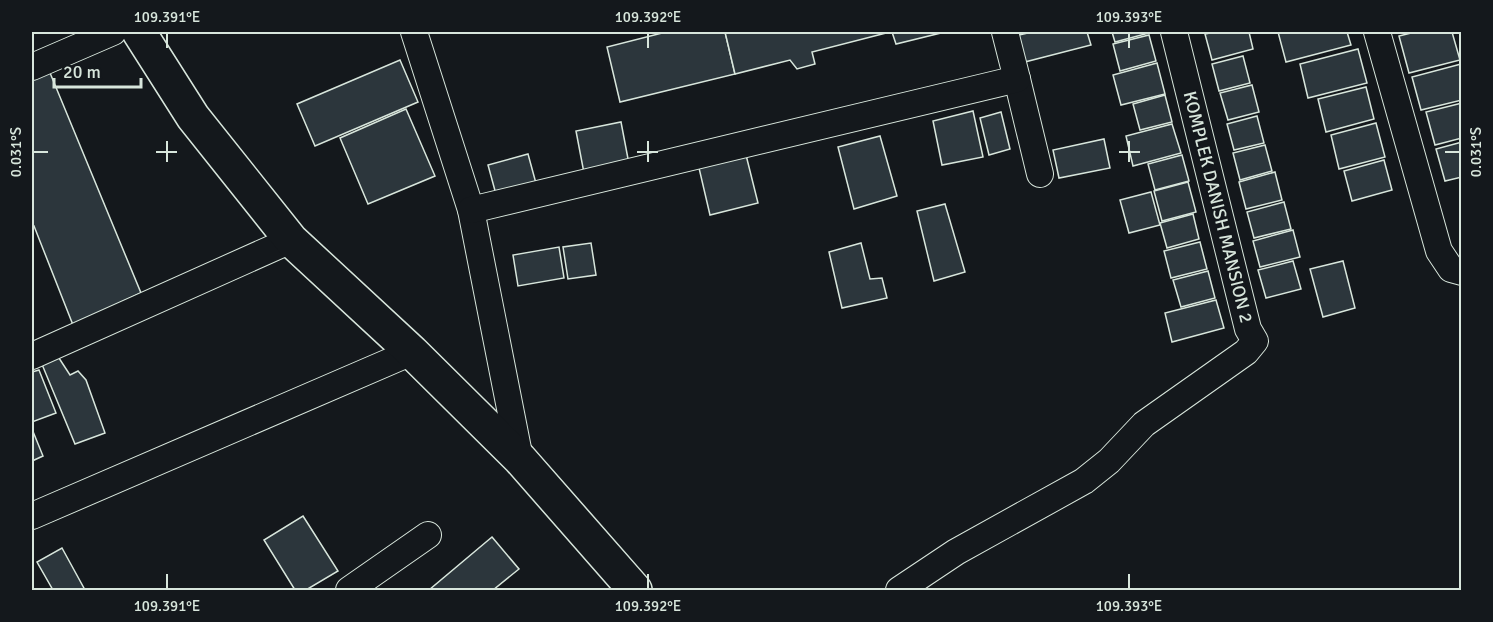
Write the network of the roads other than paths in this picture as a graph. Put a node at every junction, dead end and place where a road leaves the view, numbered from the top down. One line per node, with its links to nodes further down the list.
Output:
1 (113, 32): 7 (street)
2 (139, 32): 11 (main road)
3 (414, 32): 10 (street)
4 (1005, 32): 8 (street)
5 (1174, 32): 20 (street, KOMPLEK DANISH MANSION 2)
6 (1377, 32): 12 (street)
7 (32, 67)
8 (1017, 79): 9 (street); 10 (street)
9 (1040, 174)
10 (471, 210): 15 (street)
11 (291, 240): 13 (main road); 14 (street)
12 (1461, 272)
13 (412, 352): 15 (main road); 16 (street)
14 (32, 356)
15 (520, 459): 19 (main road)
16 (32, 516)
17 (428, 535): 18 (street)
18 (349, 591)
19 (635, 591)
20 (900, 591)

